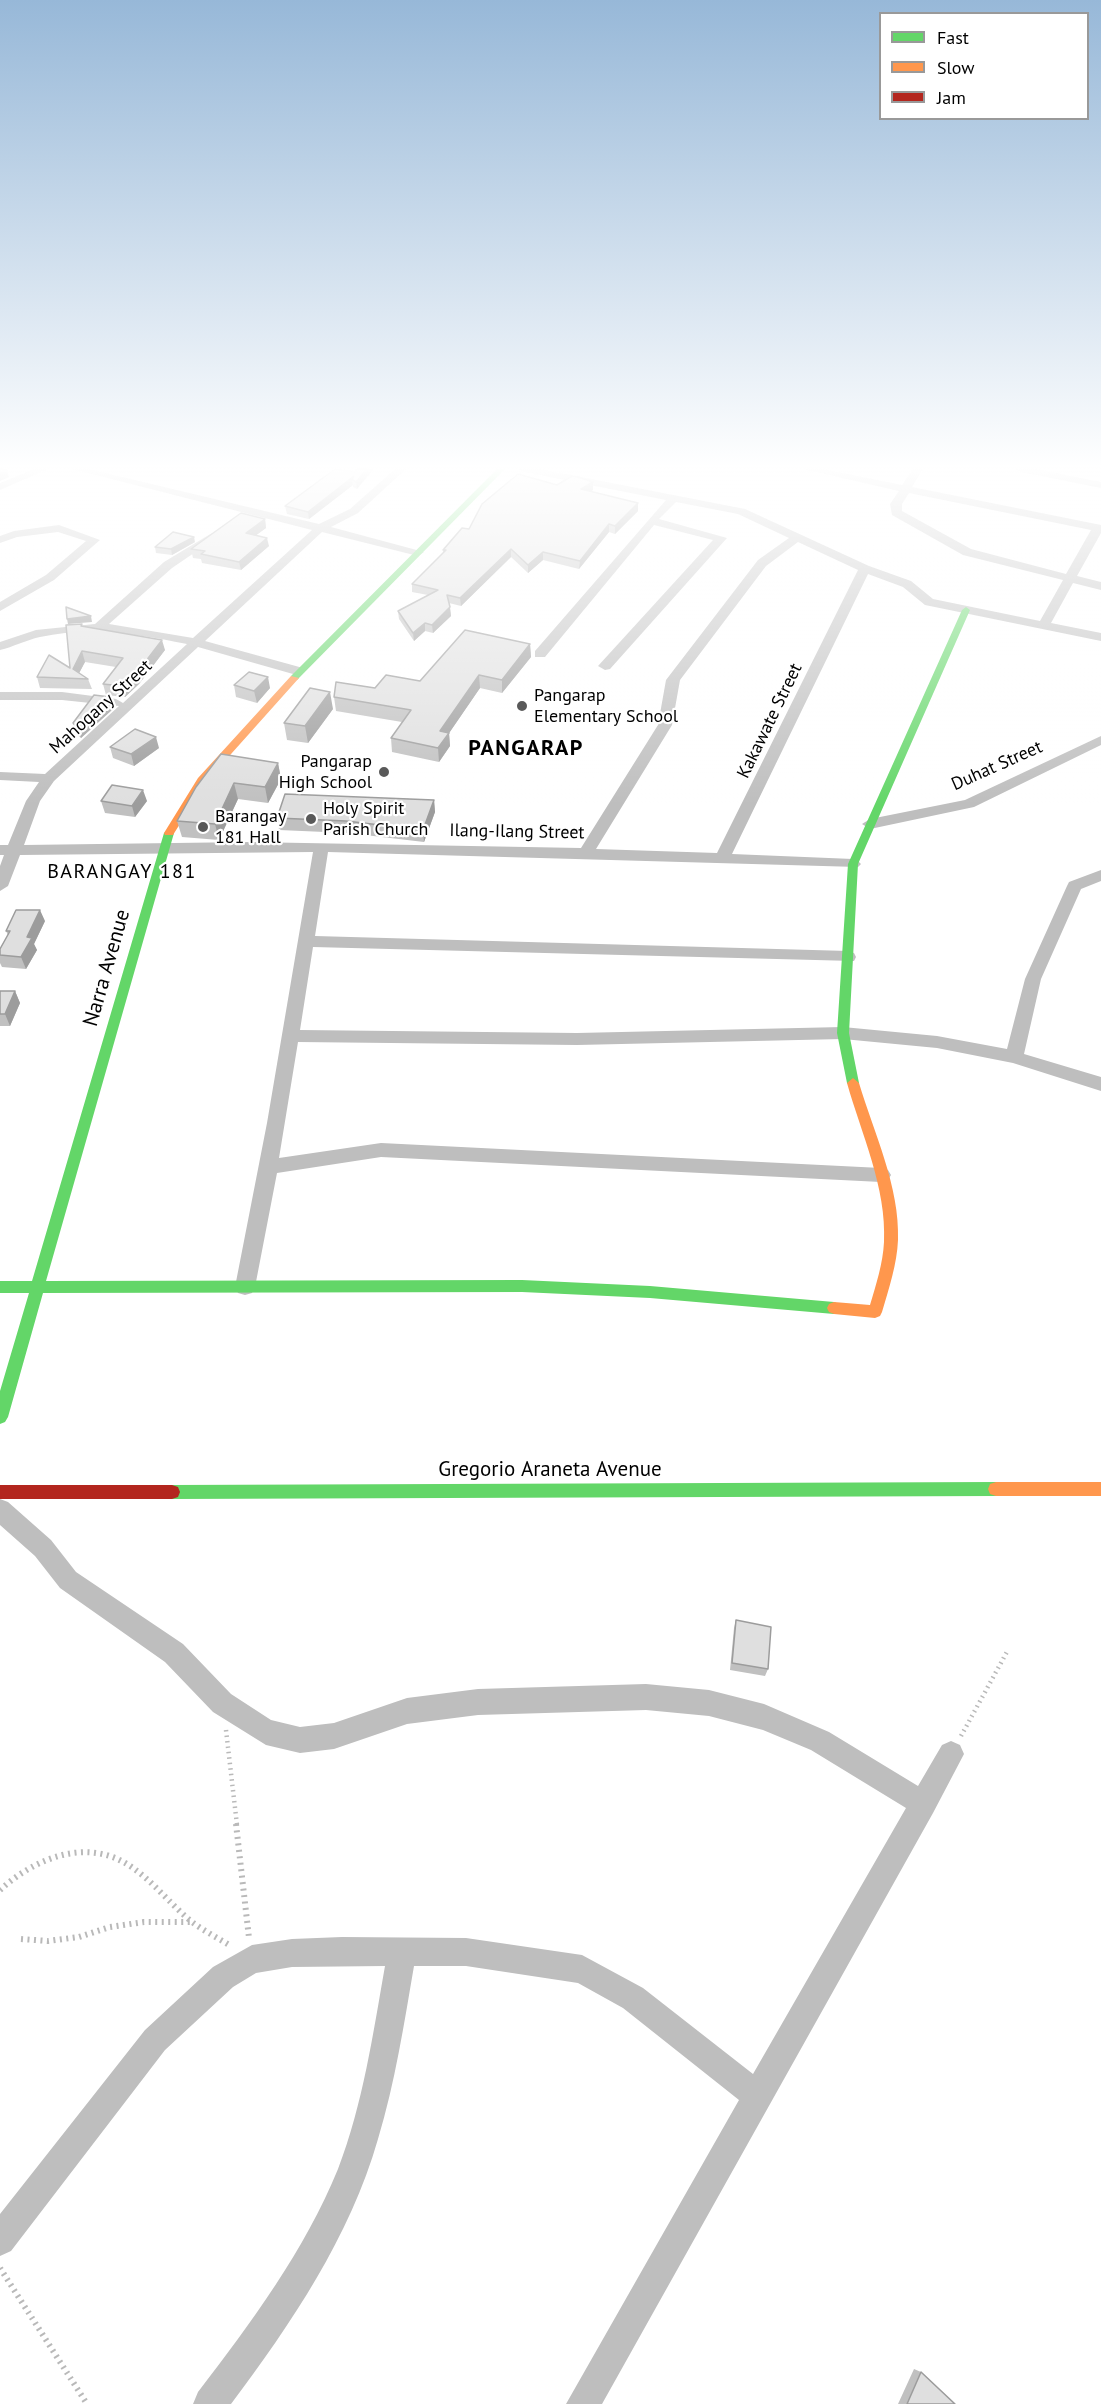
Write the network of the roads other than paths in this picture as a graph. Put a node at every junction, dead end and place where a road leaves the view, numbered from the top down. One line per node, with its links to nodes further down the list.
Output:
1 (47, 581): 13 (street)
2 (150, 581): 16 (street)
3 (262, 581): 18 (street, Mahogany Street)
4 (388, 581): 22 (street, Narra Avenue)
5 (601, 581): 20 (street)
6 (682, 581): 21 (street)
7 (748, 581): 32 (street)
8 (859, 581): 33 (street, Kakawate Street)
9 (899, 581): 14 (street)
10 (1068, 581): 15 (street)
11 (1079, 581): 12 (street)
12 (1101, 586)
13 (0, 607)
14 (966, 610): 15 (street); 28 (street)
15 (1044, 624): 17 (street)
16 (100, 626): 18 (street); 19 (street)
17 (1101, 637)
18 (194, 644): 22 (street); 24 (street, Mahogany Street)
19 (0, 646)
20 (540, 654)
21 (605, 666)
22 (298, 671): 29 (street, Narra Avenue)
23 (0, 696): 24 (street)
24 (130, 704): 27 (street, Mahogany Street)
25 (1101, 740): 28 (street, Duhat Street)
26 (0, 776): 27 (street)
27 (49, 778): 31 (street, Mahogany Street)
28 (870, 824): 34 (street)
29 (163, 847): 30 (street, Ilang-Ilang Street); 31 (street, Ilang-Ilang Street); 47 (street, Narra Avenue)
30 (321, 848): 32 (street, Ilang-Ilang Street); 37 (street)
31 (7, 850): 36 (street, Mahogany Street)
32 (586, 852): 33 (street, Ilang-Ilang Street)
33 (723, 857): 34 (street, Ilang-Ilang Street)
34 (853, 864): 38 (street)
35 (1101, 875): 41 (street)
36 (0, 886)
37 (305, 940): 38 (street); 40 (street)
38 (849, 957): 39 (street)
39 (843, 1034): 40 (street); 41 (street); 44 (street)
40 (289, 1036): 43 (street)
41 (1014, 1057): 42 (street)
42 (1101, 1084)
43 (270, 1167): 44 (street); 46 (street)
44 (881, 1175): 46 (street)
45 (0, 1287): 47 (street)
46 (245, 1287): 47 (street)
47 (37, 1288): 48 (street, Narra Avenue)
48 (0, 1417)
49 (1101, 1490): 50 (street, Gregorio Araneta Avenue)
50 (0, 1492)
51 (0, 1510): 53 (street)
52 (951, 1754): 53 (street)
53 (924, 1804): 55 (street)
54 (402, 1952): 55 (street); 56 (street); 57 (street)
55 (758, 2096): 58 (street)
56 (0, 2240)
57 (210, 2404)
58 (583, 2404)

